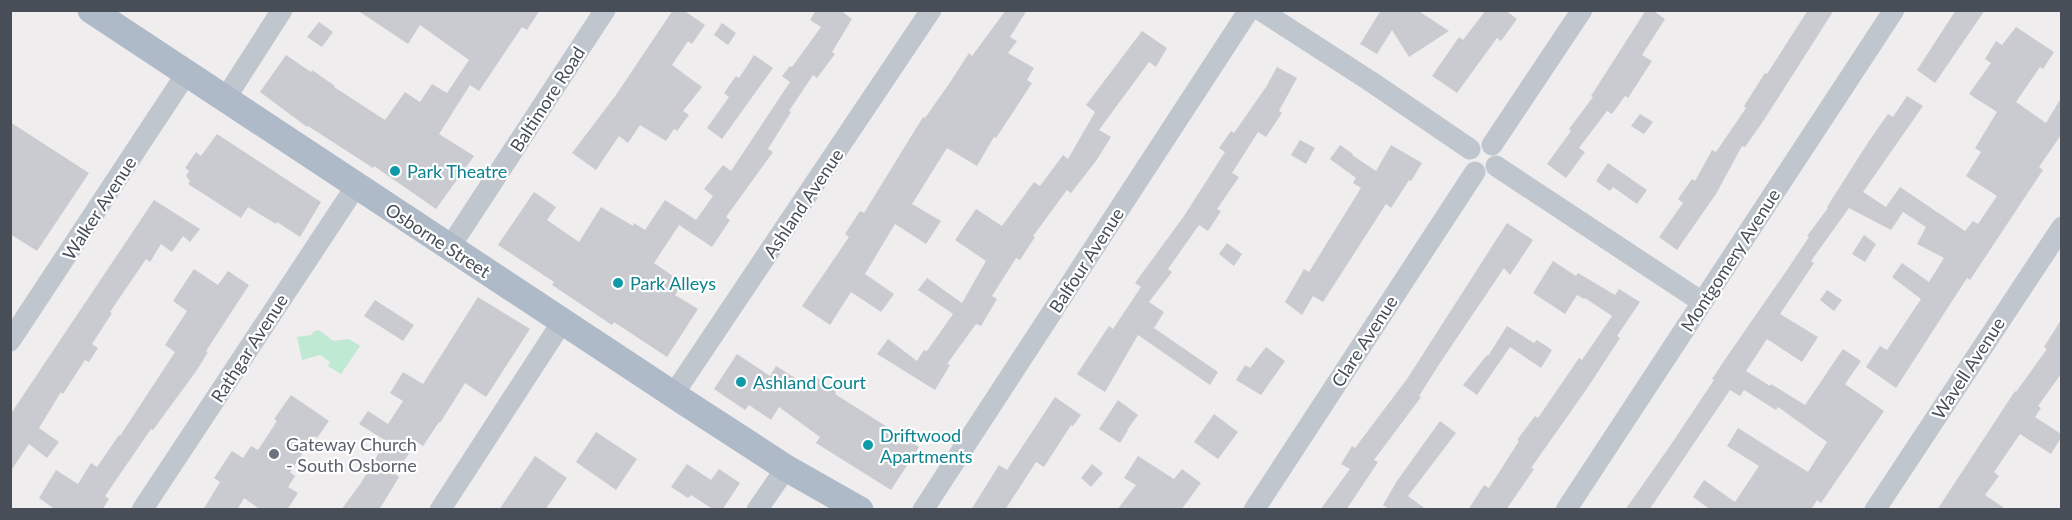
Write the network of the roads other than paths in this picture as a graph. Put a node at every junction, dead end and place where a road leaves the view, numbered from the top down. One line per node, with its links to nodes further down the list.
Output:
1 (91, 10): 9 (main road, Osborne Street)
2 (282, 10): 10 (street)
3 (606, 10): 17 (street, Baltimore Road)
4 (931, 10): 21 (street, Ashland Avenue)
5 (1249, 10): 28 (street, Balfour Avenue)
6 (1260, 10): 12 (street)
7 (1582, 10): 11 (street)
8 (1894, 10): 18 (street, Montgomery Avenue)
9 (186, 74): 10 (main road, Osborne Street); 20 (street, Walker Avenue)
10 (225, 99): 15 (main road, Osborne Street)
11 (1492, 145): 12 (street); 13 (street)
12 (1470, 149): 14 (street)
13 (1496, 166): 14 (street); 18 (street)
14 (1475, 172): 29 (street, Clare Avenue)
15 (356, 186): 17 (main road, Osborne Street); 23 (street, Rathgar Avenue)
16 (2061, 227): 31 (street, Wavell Avenue)
17 (450, 247): 19 (main road, Osborne Street)
18 (1702, 302): 30 (street, Montgomery Avenue)
19 (562, 322): 21 (main road, Osborne Street); 24 (street)
20 (10, 341)
21 (674, 395): 22 (main road, Osborne Street)
22 (786, 468): 25 (street); 26 (main road, Osborne Street); 27 (main road, Osborne Street)
23 (142, 510)
24 (440, 510)
25 (757, 510)
26 (836, 510)
27 (860, 510)
28 (923, 510)
29 (1254, 510)
30 (1566, 510)
31 (1875, 510)

